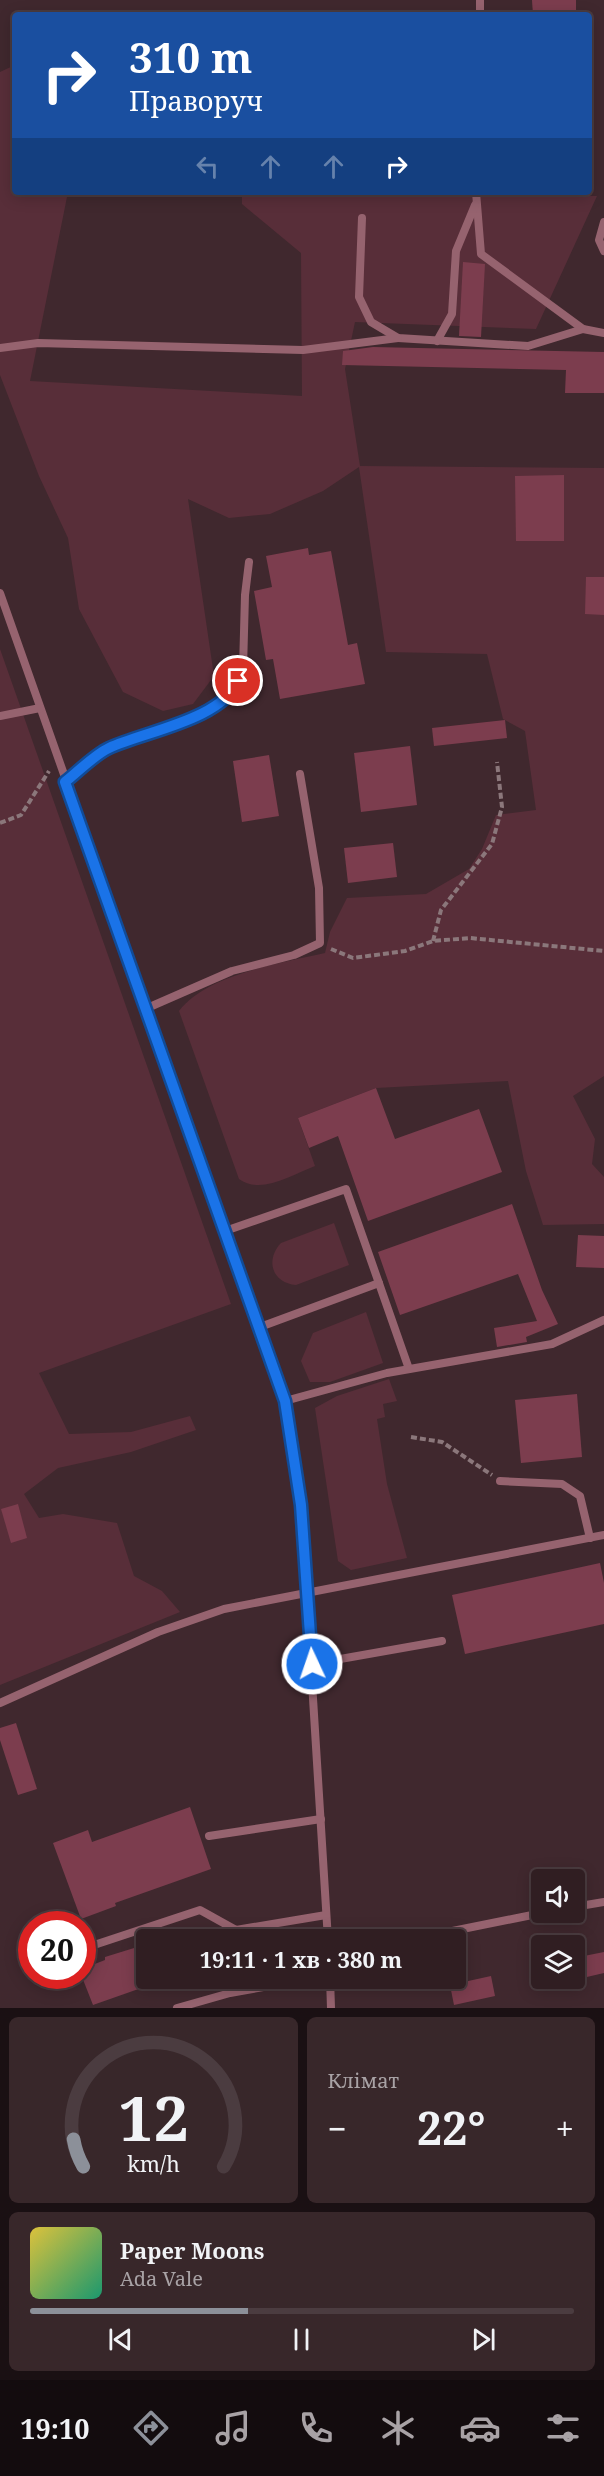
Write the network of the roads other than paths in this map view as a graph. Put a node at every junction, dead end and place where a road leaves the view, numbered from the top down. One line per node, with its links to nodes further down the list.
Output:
1 (476, 195): 2 (lane)
2 (476, 204): 6 (lane); 9 (lane)
3 (362, 218): 8 (lane)
4 (604, 222): 5 (lane)
5 (604, 251)
6 (583, 329): 7 (lane); 9 (lane)
7 (604, 333)
8 (398, 338): 9 (lane); 10 (lane)
9 (437, 341)
10 (0, 348)
11 (249, 562): 16 (lane)
12 (0, 593): 13 (lane)
13 (40, 708): 14 (lane); 16 (lane)
14 (0, 716)
15 (300, 774): 17 (lane)
16 (65, 782): 17 (lane)
17 (146, 1009): 18 (lane)
18 (225, 1231): 19 (lane); 21 (lane)
19 (379, 1283): 21 (lane); 22 (lane)
20 (604, 1320): 22 (lane)
21 (260, 1327): 23 (lane)
22 (409, 1369): 23 (lane)
23 (285, 1401): 27 (lane)
24 (500, 1481): 26 (lane)
25 (604, 1535): 26 (lane)
26 (590, 1538): 27 (lane)
27 (307, 1592): 29 (lane); 30 (lane)
28 (442, 1641): 29 (lane)
29 (312, 1664): 31 (lane)
30 (0, 1703)
31 (321, 1819): 32 (lane); 35 (lane)
32 (210, 1836)
33 (604, 1902): 34 (lane)
34 (585, 1905)
35 (326, 1915): 37 (lane); 39 (lane)
36 (531, 1915): 38 (lane)
37 (327, 1929)
38 (463, 1929)
39 (96, 1944)
40 (252, 1989): 42 (lane)
41 (331, 1989): 43 (lane)
42 (177, 2008)
43 (332, 2008)

